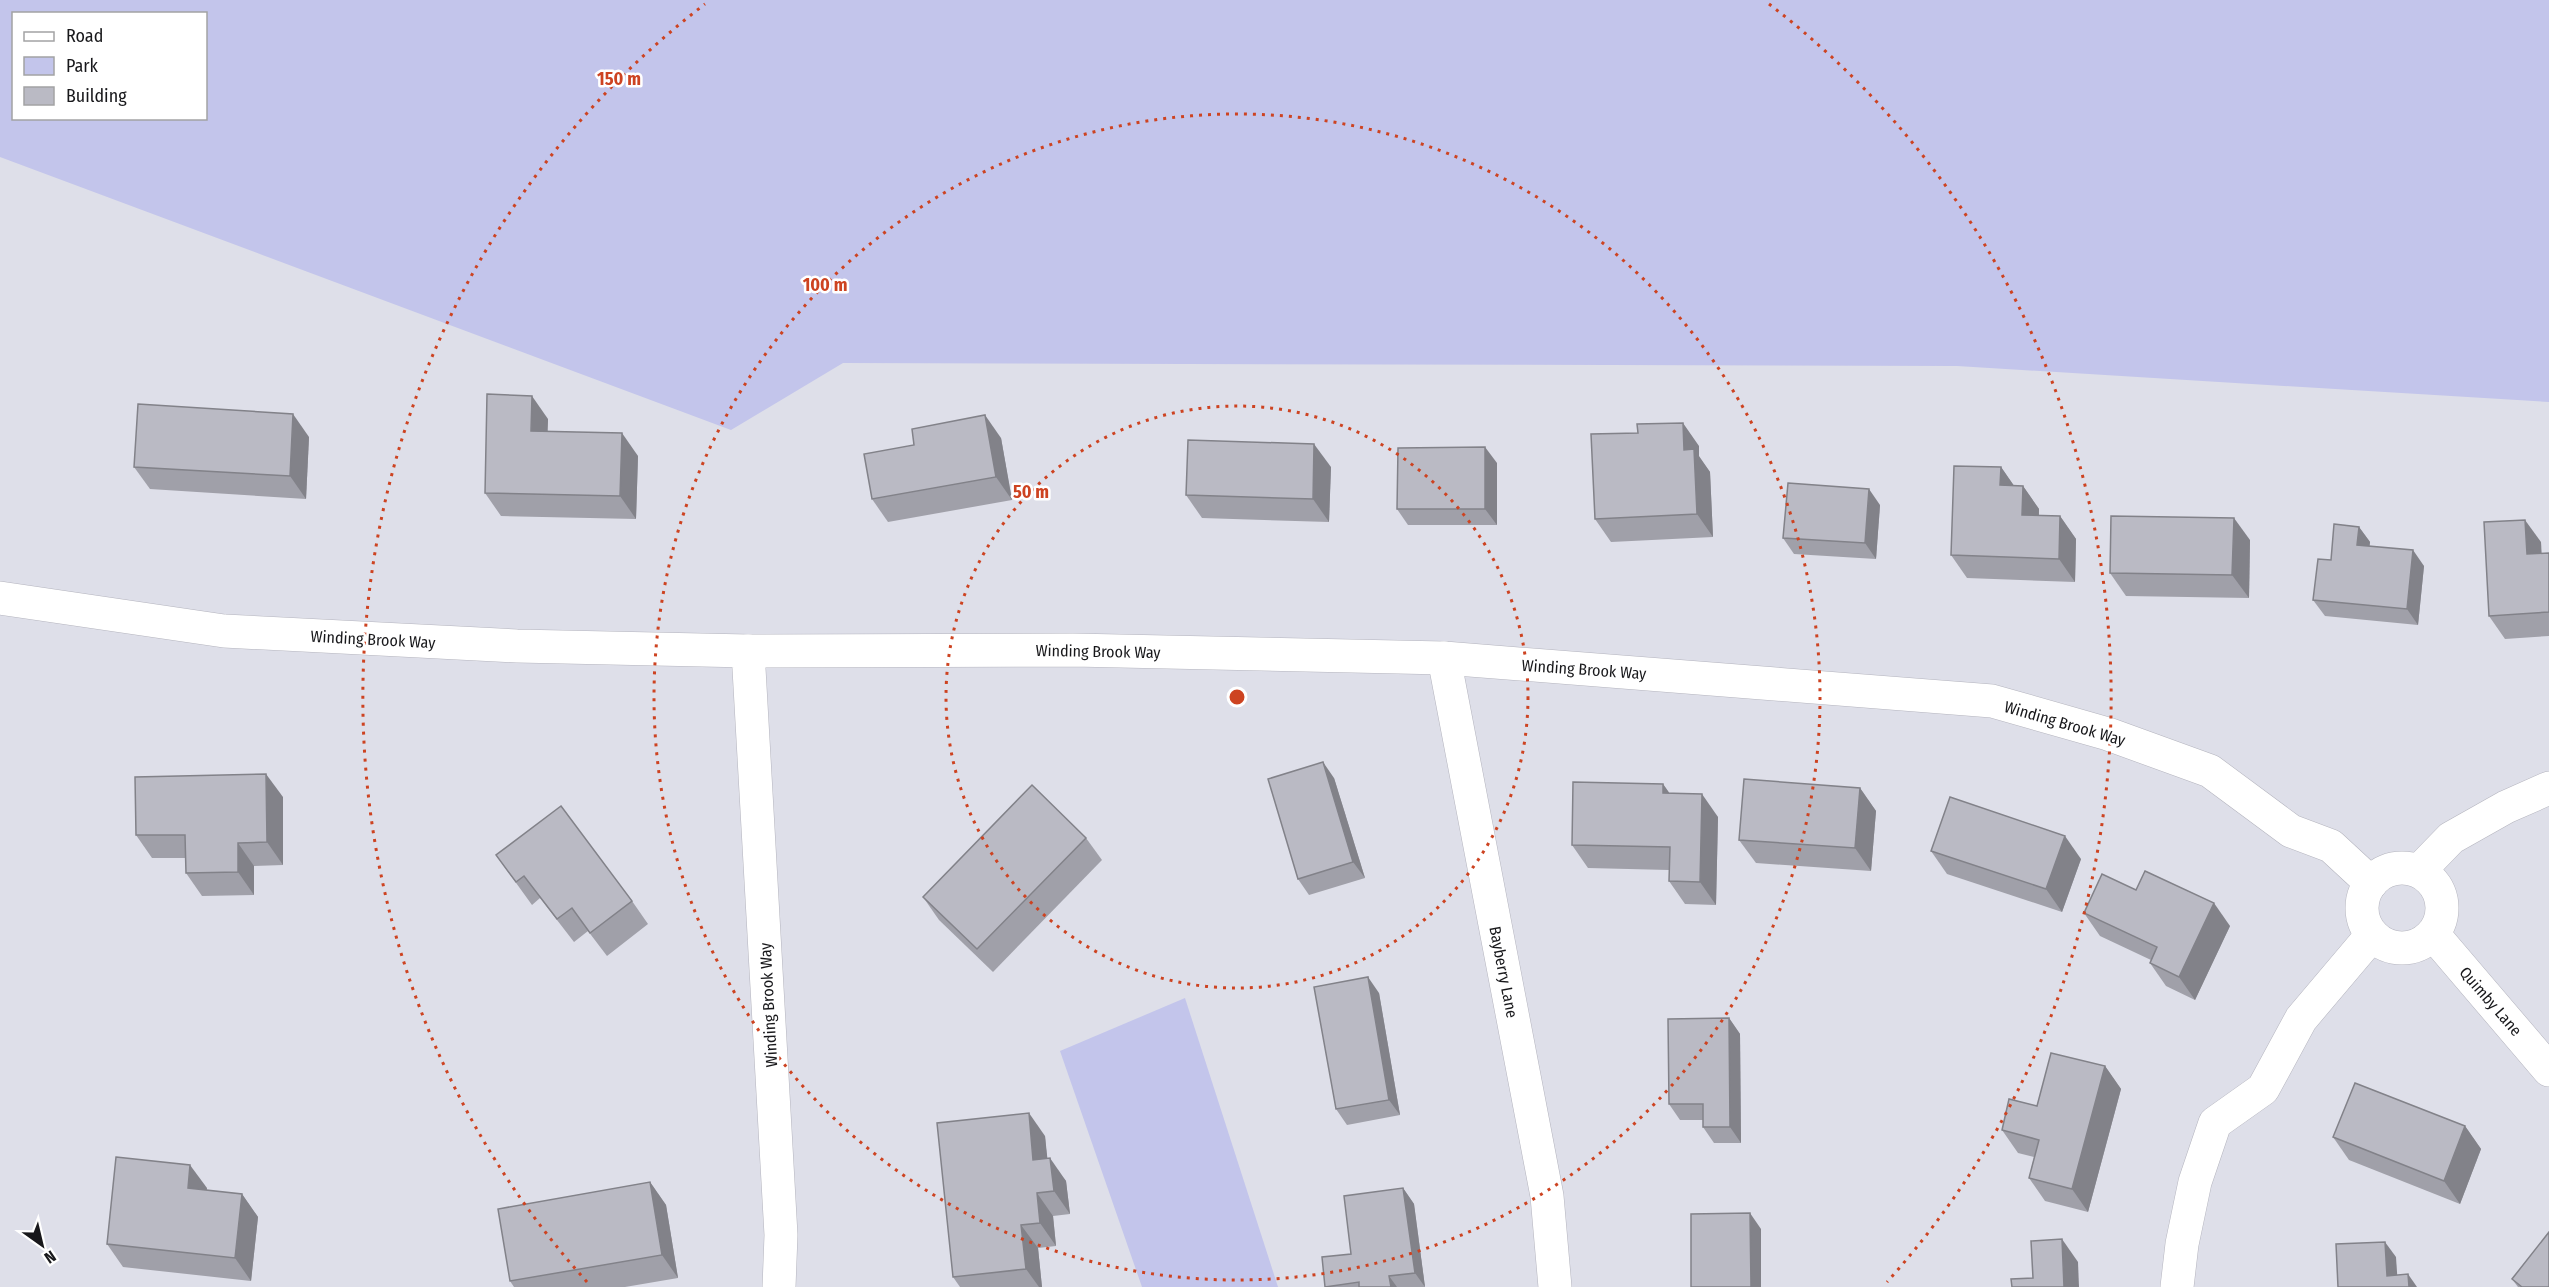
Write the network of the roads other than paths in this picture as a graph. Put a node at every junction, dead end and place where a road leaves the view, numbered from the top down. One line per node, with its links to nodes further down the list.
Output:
1 (0, 598): 2 (street, Winding Brook Way)
2 (748, 651): 3 (street, Winding Brook Way); 10 (street, Winding Brook Way)
3 (1444, 658): 6 (street, Winding Brook Way); 11 (street, Bayberry Lane)
4 (2549, 788): 5 (street)
5 (2419, 871): 6 (street); 7 (street)
6 (2371, 883): 8 (street)
7 (2433, 934): 8 (street); 9 (street, Quimby Lane)
8 (2372, 935): 12 (street)
9 (2549, 1070)
10 (779, 1287)
11 (1555, 1287)
12 (2177, 1287)

